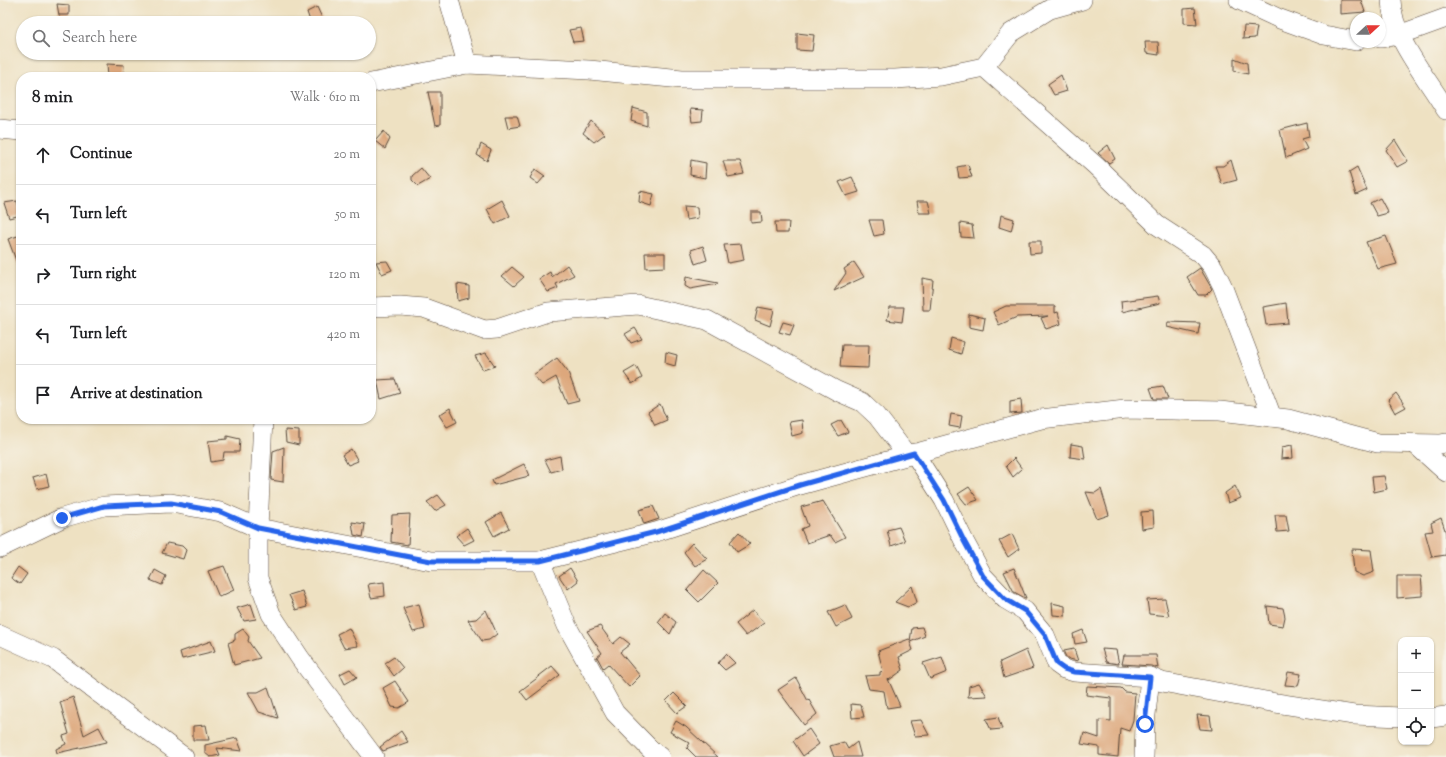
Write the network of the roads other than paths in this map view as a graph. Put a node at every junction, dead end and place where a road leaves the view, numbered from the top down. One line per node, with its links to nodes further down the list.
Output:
1 (449, 0): 9 (street)
2 (1082, 0): 10 (street)
3 (1239, 0): 8 (street)
4 (1391, 0): 6 (street)
5 (1446, 18): 6 (street)
6 (1399, 35): 7 (street); 12 (street)
7 (1386, 37)
8 (1350, 40)
9 (467, 64): 10 (street); 11 (street)
10 (984, 67): 16 (street)
11 (376, 82)
12 (1446, 110)
13 (0, 129): 14 (street)
14 (16, 131)
15 (376, 307): 20 (street)
16 (1272, 417): 19 (street); 20 (street)
17 (263, 424): 22 (street)
18 (1446, 443): 19 (street)
19 (1415, 444): 21 (street)
20 (910, 454): 24 (street); 26 (street)
21 (1446, 472)
22 (258, 528): 23 (street); 24 (street); 31 (street)
23 (0, 548)
24 (540, 561): 32 (street)
25 (0, 635): 30 (street)
26 (1150, 677): 28 (street); 33 (street)
27 (1446, 716): 29 (street)
28 (1398, 717)
29 (1434, 718)
30 (184, 757)
31 (374, 757)
32 (660, 757)
33 (1144, 757)

